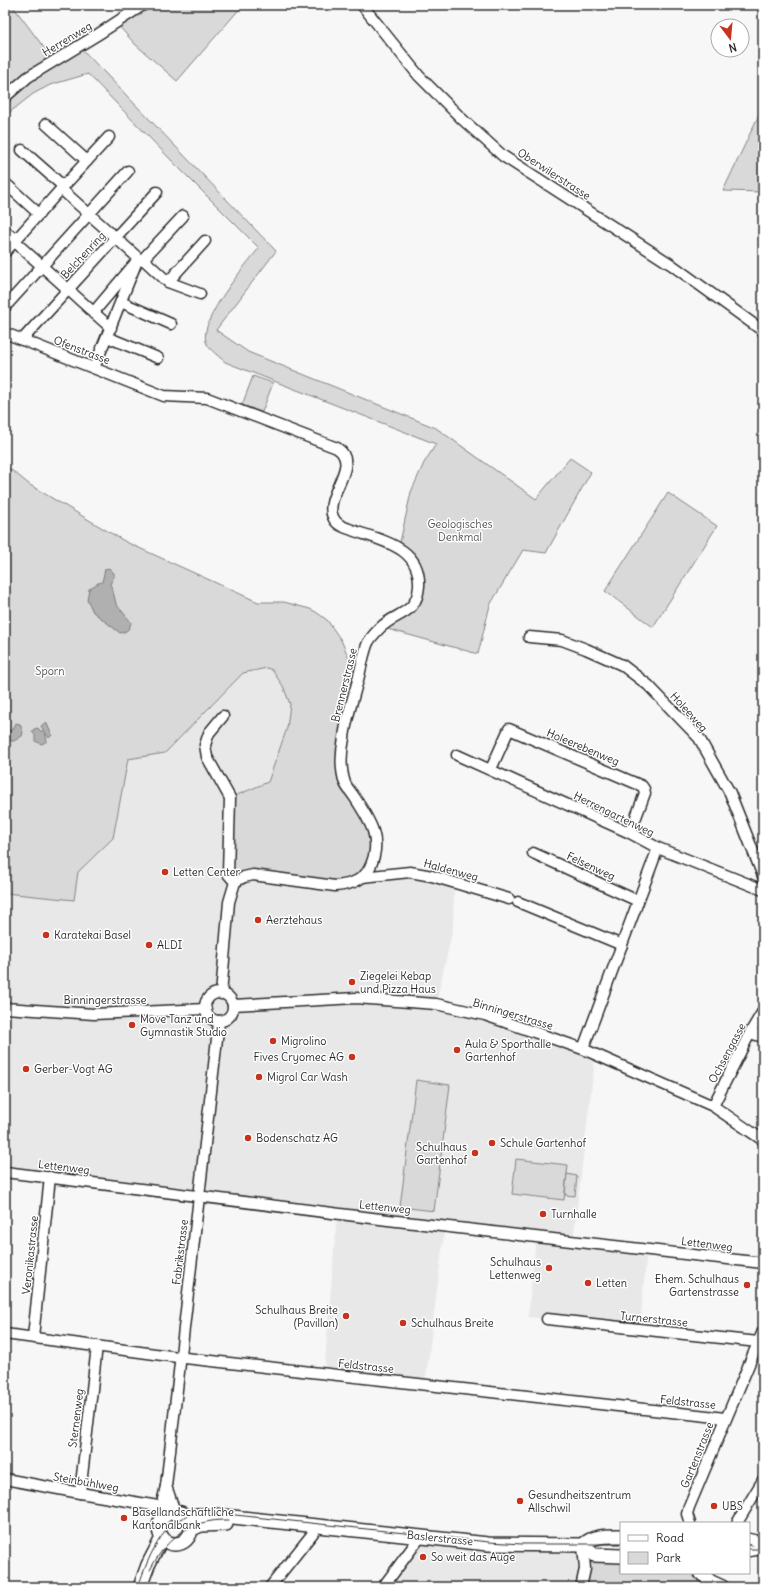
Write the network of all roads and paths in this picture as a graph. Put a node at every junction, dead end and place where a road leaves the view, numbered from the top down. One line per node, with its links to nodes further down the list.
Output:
1 (142, 5): 3 (street, Herrenweg)
2 (362, 5): 29 (street, Oberwilerstrasse)
3 (5, 97)
4 (46, 124): 7 (street)
5 (109, 137): 7 (street)
6 (22, 150): 10 (street, Belchenring)
7 (87, 161): 10 (street)
8 (128, 171): 12 (street, Belchenring)
9 (5, 183): 13 (street)
10 (62, 188): 12 (street, Belchenring); 13 (street)
11 (156, 192): 16 (street, Belchenring)
12 (89, 213): 16 (street, Belchenring); 21 (street, Belchenring)
13 (39, 214): 17 (street)
14 (183, 216): 20 (street)
15 (5, 230): 17 (street, Belchenring)
16 (116, 237): 20 (street, Belchenring); 23 (street, Belchenring)
17 (15, 240): 19 (street); 21 (street, Belchenring)
18 (205, 241): 22 (street)
19 (5, 252)
20 (140, 260): 22 (street, Belchenring); 25 (street); 27 (street)
21 (41, 266): 23 (street, Belchenring); 26 (street, Belchenring)
22 (168, 282): 24 (street, Belchenring)
23 (68, 289): 27 (street, Belchenring); 32 (street, Belchenring)
24 (200, 294)
25 (121, 302): 28 (street); 30 (street)
26 (5, 306)
27 (93, 313): 30 (street, Belchenring)
28 (171, 324)
29 (763, 331)
30 (109, 332): 33 (street, Belchenring); 34 (street)
31 (5, 333): 32 (street, Ofenstrasse)
32 (22, 340): 34 (street, Ofenstrasse)
33 (158, 358)
34 (94, 368): 35 (street, Ofenstrasse)
35 (149, 391): 44 (street, Brennerstrasse)
36 (529, 637): 43 (street, Holeeweg)
37 (223, 716): 45 (street)
38 (457, 755): 39 (street, Herrengartenweg)
39 (491, 769): 40 (street, Herrengartenweg); 40 (street, Holeerebenweg)
40 (630, 833): 41 (street, Herrengartenweg)
41 (658, 848): 46 (street, Herrengartenweg); 47 (street)
42 (533, 852): 47 (street, Felsenweg)
43 (763, 876)
44 (362, 878): 45 (street); 48 (street, Haldenweg)
45 (235, 882): 49 (street)
46 (763, 890)
47 (638, 901): 48 (street)
48 (622, 945): 57 (street)
49 (221, 994): 50 (street); 52 (street)
50 (233, 1006): 54 (street); 57 (street, Binningerstrasse)
51 (5, 1008): 52 (street, Binningerstrasse)
52 (206, 1009): 54 (street)
53 (763, 1011): 55 (street, Ochsengasse)
54 (219, 1021): 62 (street, Fabrikstrasse)
55 (750, 1033): 56 (street); 58 (street, Ochsengasse)
56 (763, 1037)
57 (583, 1049): 58 (street, Binningerstrasse)
58 (713, 1106): 59 (street, Binningerstrasse)
59 (763, 1140)
60 (5, 1172): 61 (street, Lettenweg)
61 (50, 1177): 62 (street, Lettenweg); 67 (street, Veronikastrasse)
62 (199, 1197): 63 (street, Lettenweg); 70 (street, Fabrikstrasse)
63 (763, 1263)
64 (547, 1319): 68 (street, Turnerstrasse)
65 (763, 1331): 68 (street, Gartenstrasse)
66 (5, 1334): 67 (street, Feldstrasse)
67 (33, 1337): 69 (street, Feldstrasse)
68 (758, 1342): 71 (street, Gartenstrasse)
69 (97, 1346): 70 (street, Feldstrasse); 74 (street, Sternenweg)
70 (180, 1357): 71 (street, Feldstrasse); 75 (street, Fabrikstrasse)
71 (725, 1418): 76 (street, Gartenstrasse)
72 (5, 1479): 74 (street, Steinbühlweg)
73 (763, 1480): 77 (street)
74 (80, 1493): 75 (street, Steinbühlweg)
75 (168, 1511): 78 (main road); 83 (main road)
76 (690, 1522)
77 (738, 1522)
78 (190, 1523): 79 (main road, Baslerstrasse); 83 (main road)
79 (298, 1524): 80 (main road, Baslerstrasse); 92 (street)
80 (421, 1536): 85 (main road, Baslerstrasse); 93 (street)
81 (620, 1536): 85 (main road, Baslerstrasse)
82 (750, 1539): 84 (street)
83 (166, 1541): 91 (main road)
84 (763, 1542)
85 (583, 1546): 88 (main road, Baslerstrasse); 94 (street)
86 (763, 1549): 87 (street)
87 (750, 1551)
88 (620, 1556)
89 (702, 1574): 95 (main road)
90 (717, 1574): 95 (main road)
91 (141, 1585)
92 (270, 1587)
93 (383, 1587)
94 (581, 1587)
95 (722, 1587)

